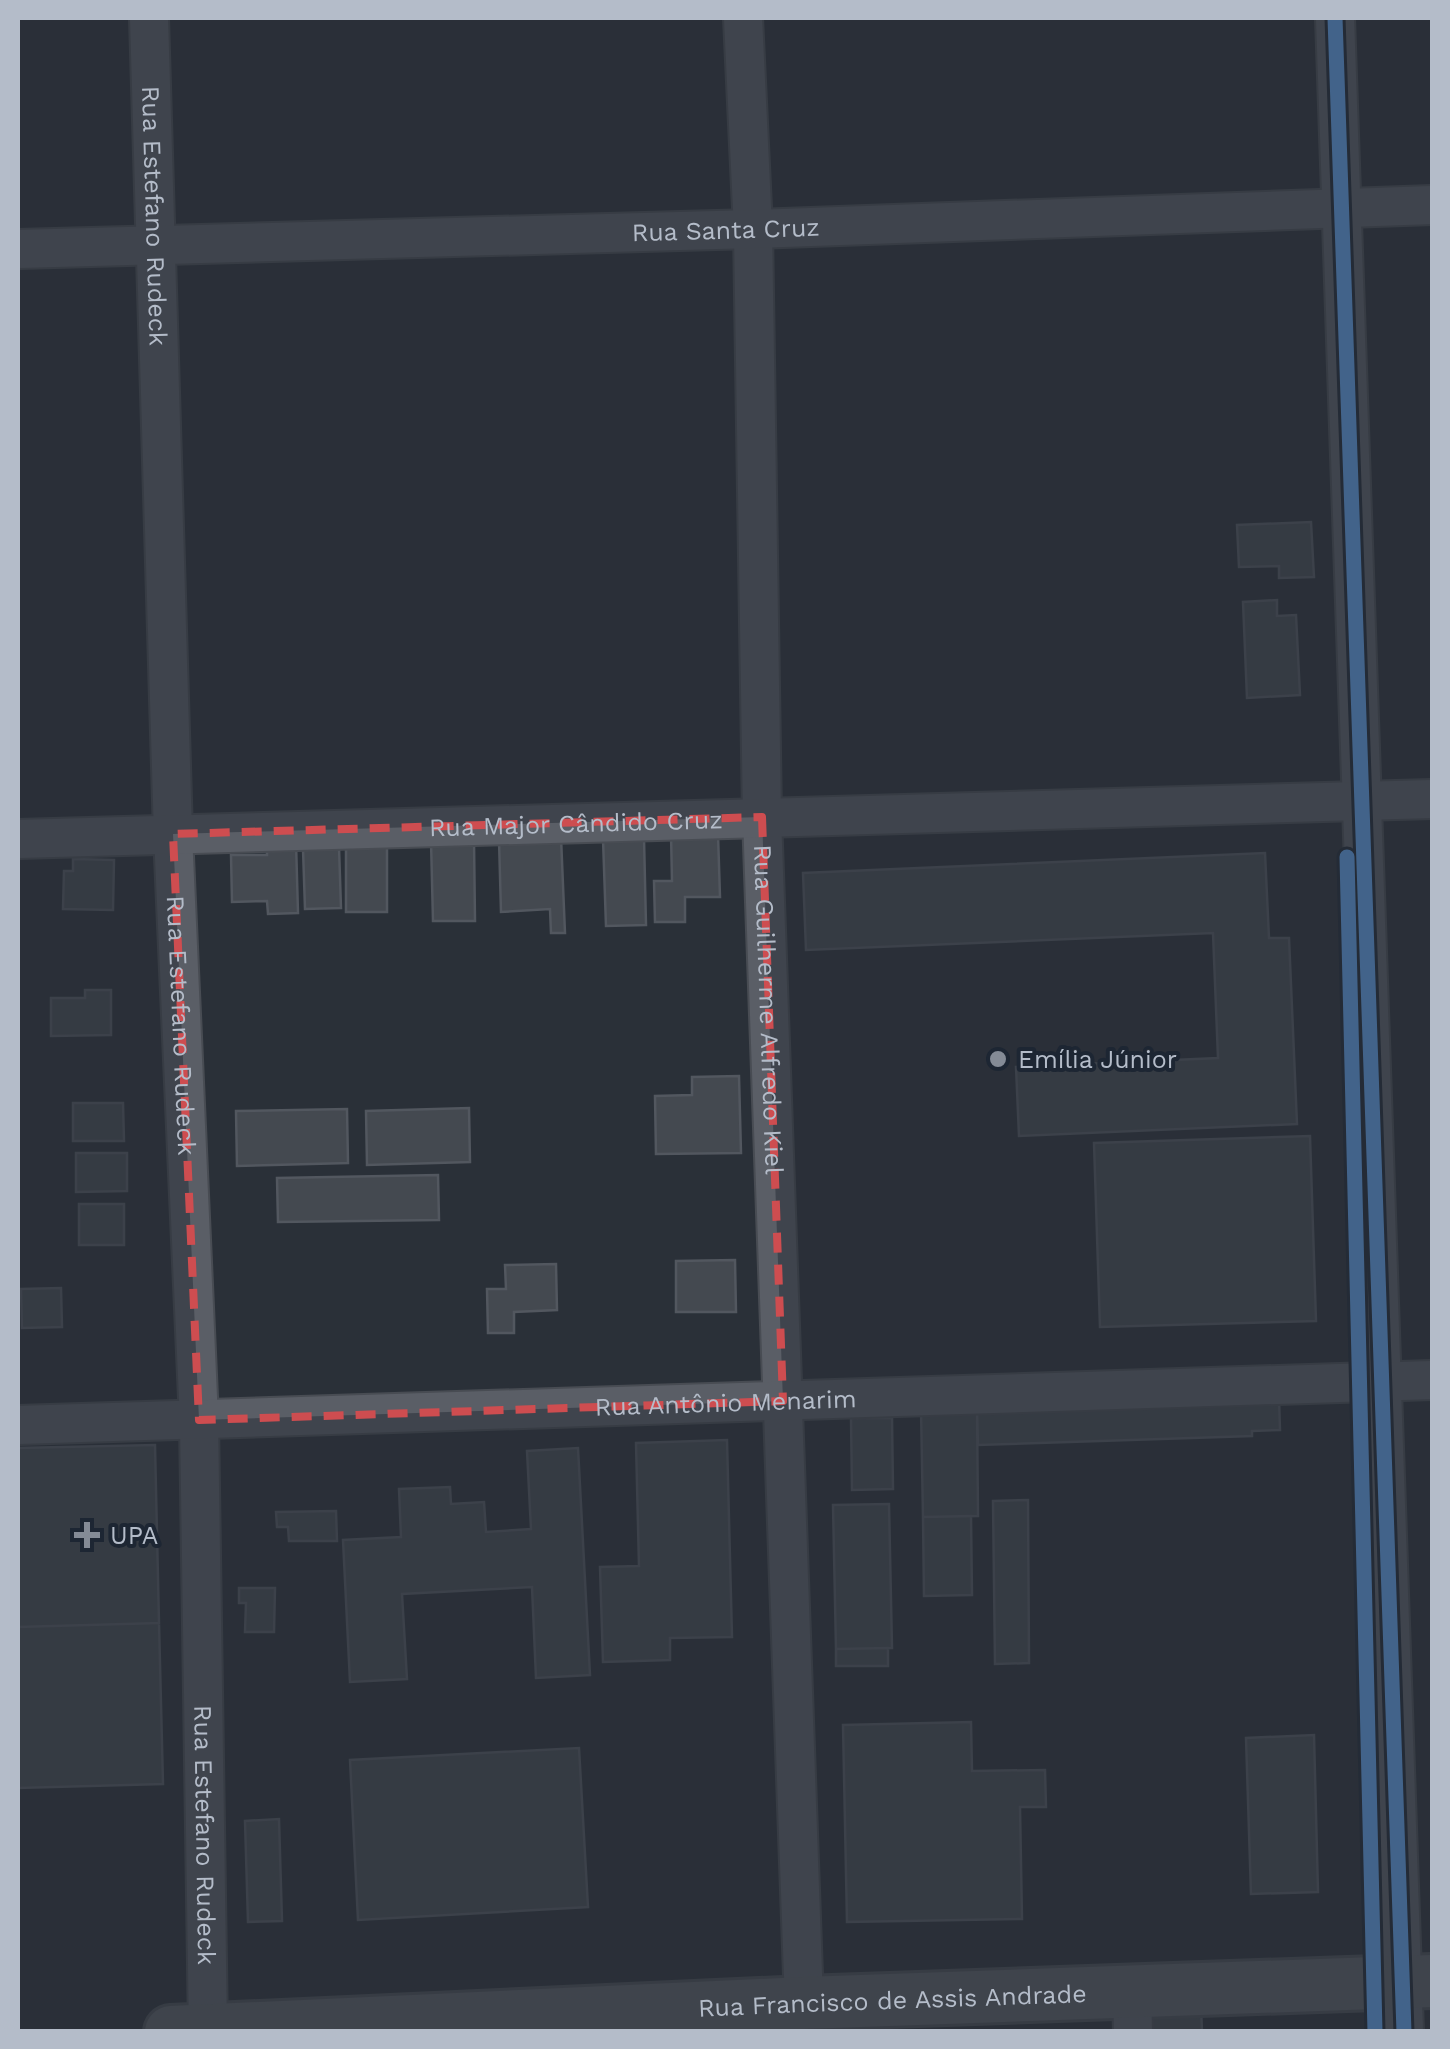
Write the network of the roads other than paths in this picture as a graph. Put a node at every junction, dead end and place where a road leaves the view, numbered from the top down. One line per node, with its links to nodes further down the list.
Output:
1 (149, 18): 7 (street, Rua Estefano Rudeck)
2 (743, 18): 6 (street, Rua Guilherme Alfredo Kiel)
3 (1335, 18): 5 (street)
4 (1432, 205): 5 (street, Rua Santa Cruz)
5 (1340, 208): 6 (street, Rua Santa Cruz); 10 (street)
6 (753, 230): 7 (street, Rua Santa Cruz); 11 (street, Rua Guilherme Alfredo Kiel)
7 (158, 248): 8 (street, Rua Santa Cruz); 12 (street, Rua Estefano Rudeck)
8 (18, 249)
9 (1432, 799): 10 (street, Rua Major Cândido Cruz)
10 (1362, 801): 11 (street, Rua Major Cândido Cruz); 15 (street)
11 (762, 817): 12 (street, Rua Major Cândido Cruz); 16 (street, Rua Guilherme Alfredo Kiel)
12 (173, 834): 13 (street, Rua Major Cândido Cruz); 17 (street, Rua Estefano Rudeck)
13 (18, 840)
14 (1432, 1380): 15 (street, Rua Antônio Menarim)
15 (1380, 1381): 16 (street, Rua Antônio Menarim); 19 (street)
16 (782, 1401): 17 (street, Rua Antônio Menarim); 20 (street, Rua Guilherme Alfredo Kiel)
17 (199, 1420): 18 (street, Rua Antônio Menarim); 22 (street, Rua Estefano Rudeck)
18 (18, 1425)
19 (1413, 1998): 21 (main road, Rua Francisco de Assis Andrade)
20 (804, 2003): 21 (main road, Rua Francisco de Assis Andrade); 22 (main road, Rua Francisco de Assis Andrade)
21 (1132, 2012)
22 (208, 2030): 23 (main road, Rua Francisco de Assis Andrade)
23 (171, 2032)

